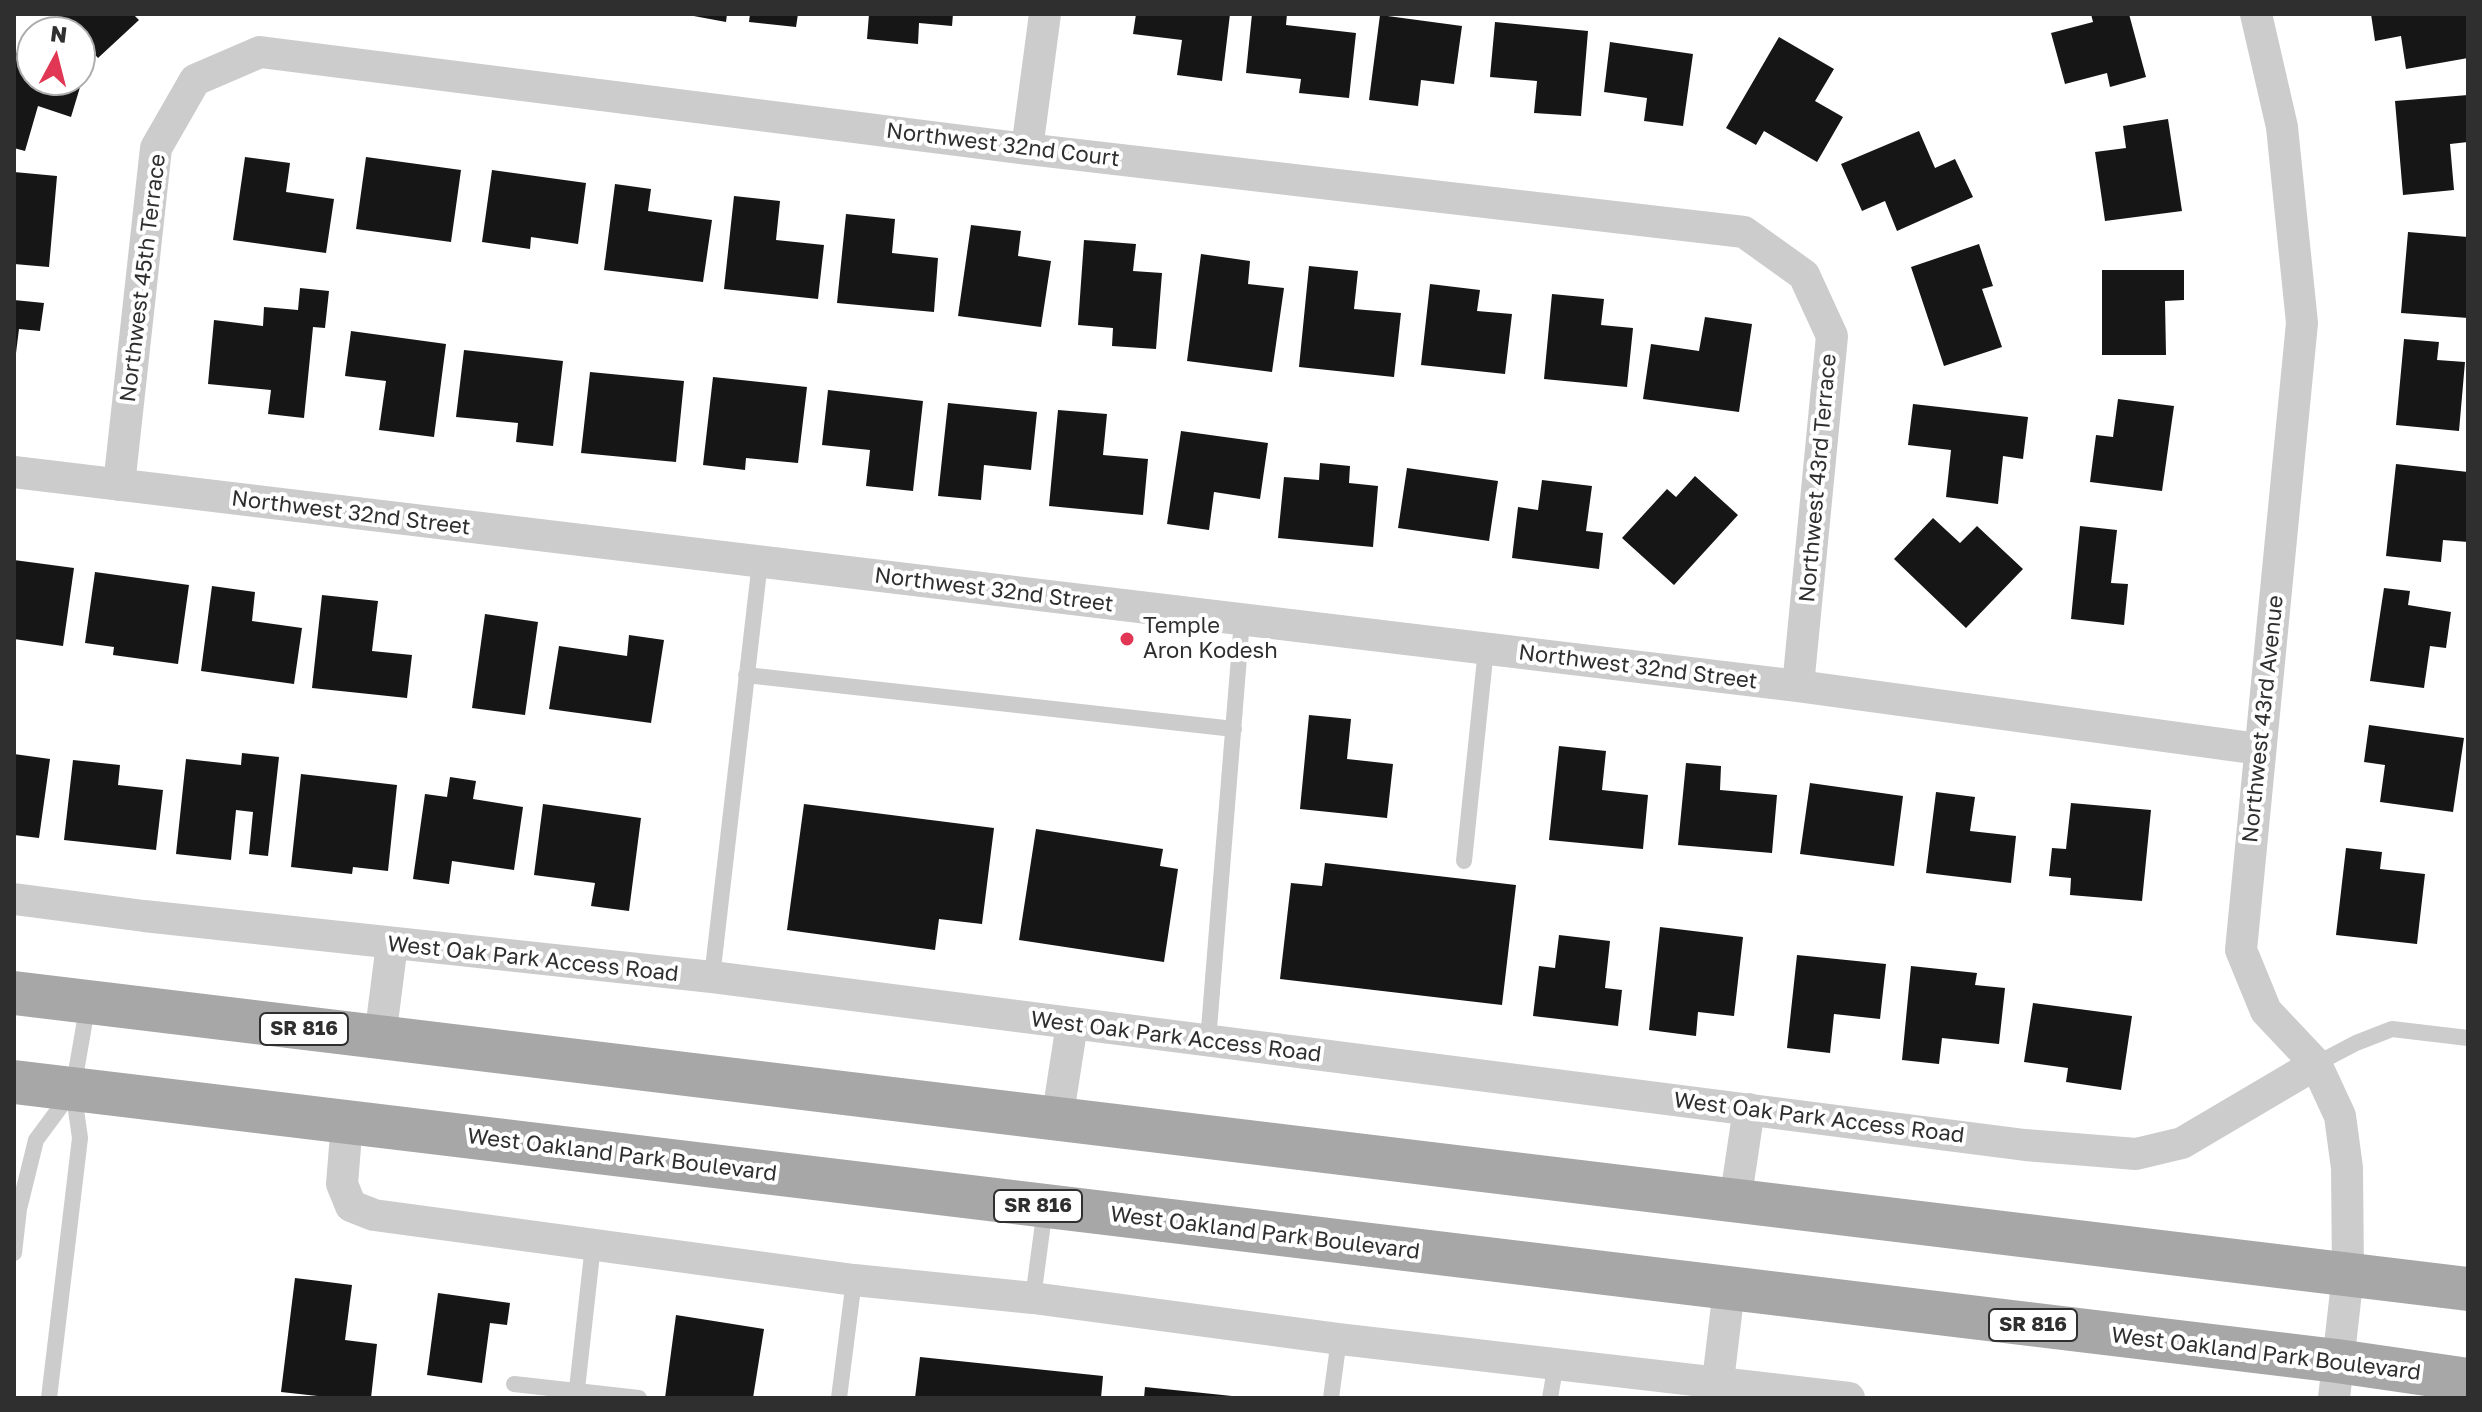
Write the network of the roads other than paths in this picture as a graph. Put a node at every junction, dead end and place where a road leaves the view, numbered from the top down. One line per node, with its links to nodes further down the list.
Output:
1 (1045, 14): 4 (street)
2 (2256, 14): 14 (street, Northwest 43rd Avenue)
3 (195, 80): 4 (street, Northwest 32nd Court); 7 (street, Northwest 45th Terrace)
4 (1027, 149): 5 (street, Northwest 32nd Court)
5 (1804, 275): 12 (street, Northwest 43rd Terrace)
6 (14, 472): 7 (street, Northwest 32nd Street)
7 (119, 485): 8 (street, Northwest 32nd Street)
8 (760, 562): 9 (street, Northwest 32nd Street); 11 (lane)
9 (1242, 620): 10 (street, Northwest 32nd Street); 13 (lane)
10 (1486, 649): 12 (street, Northwest 32nd Street); 15 (lane)
11 (746, 675): 13 (lane); 18 (lane)
12 (1798, 686): 14 (street, Northwest 32nd Street)
13 (1234, 729): 24 (lane)
14 (2259, 749): 25 (street, Northwest 43rd Avenue)
15 (1464, 861)
16 (14, 899): 17 (street, West Oak Park Access Road)
17 (392, 944): 18 (street, West Oak Park Access Road); 22 (street)
18 (712, 977): 21 (street, West Oak Park Access Road)
19 (14, 993): 20 (main road, SR 816)
20 (88, 1002): 22 (main road, SR 816); 27 (lane)
21 (1072, 1024): 24 (street, West Oak Park Access Road); 29 (street)
22 (380, 1038): 29 (main road, SR 816)
23 (2468, 1038): 25 (lane)
24 (1208, 1041): 28 (street, West Oak Park Access Road)
25 (2316, 1064): 28 (street, West Oak Park Access Road); 36 (street, Northwest 43rd Avenue)
26 (14, 1082): 27 (main road, West Oakland Park Boulevard / SR 816)
27 (73, 1089): 30 (main road, West Oakland Park Boulevard / SR 816); 33 (lane); 48 (lane)
28 (1749, 1109): 31 (street)
29 (1057, 1120): 31 (main road, SR 816)
30 (347, 1122): 32 (main road, West Oakland Park Boulevard / SR 816); 34 (street)
31 (1735, 1202): 36 (main road, SR 816)
32 (1045, 1207): 38 (main road, West Oakland Park Boulevard / SR 816); 40 (lane)
33 (16, 1209): 35 (lane)
34 (593, 1245): 37 (street); 46 (lane)
35 (14, 1253)
36 (2348, 1274): 39 (main road, SR 816); 43 (street, Northwest 43rd Avenue)
37 (854, 1280): 40 (street); 50 (lane)
38 (1729, 1289): 43 (main road, West Oakland Park Boulevard / SR 816); 47 (street)
39 (2468, 1289)
40 (1033, 1298): 41 (street)
41 (1339, 1339): 42 (street); 51 (lane)
42 (1556, 1363): 47 (street); 52 (lane)
43 (2336, 1380): 44 (main road, West Oakland Park Boulevard / SR 816)
44 (2468, 1380)
45 (514, 1384): 46 (lane)
46 (577, 1389): 49 (lane)
47 (1717, 1390): 53 (street)
48 (49, 1398)
49 (639, 1398)
50 (839, 1398)
51 (1331, 1398)
52 (1550, 1398)
53 (1849, 1398)

